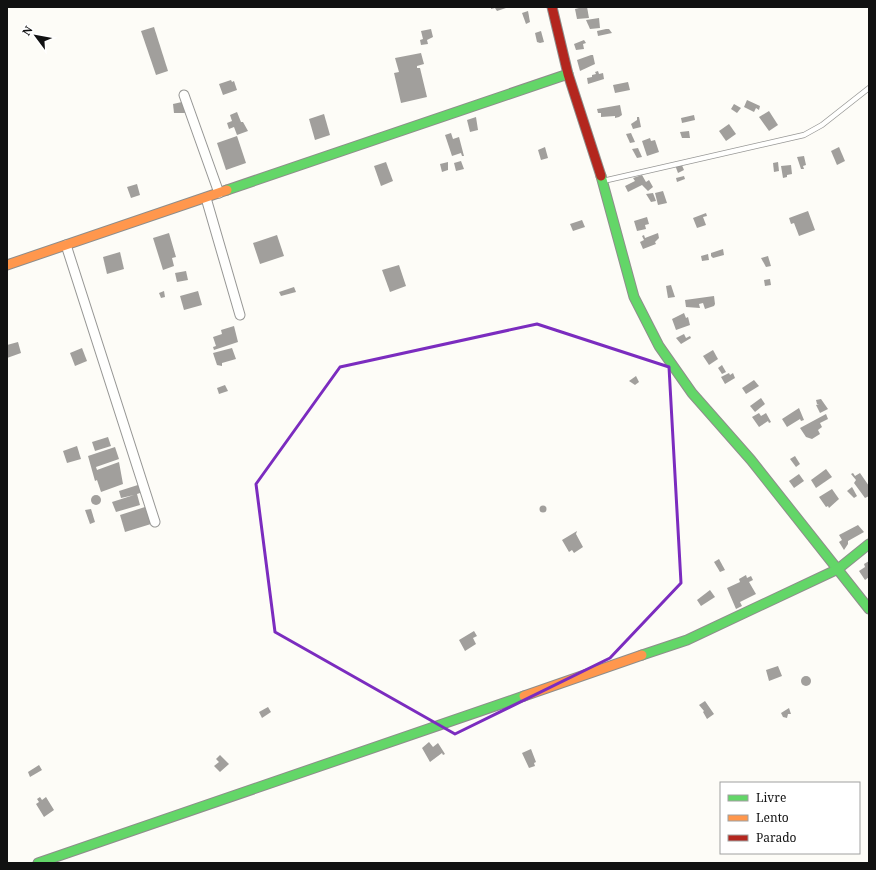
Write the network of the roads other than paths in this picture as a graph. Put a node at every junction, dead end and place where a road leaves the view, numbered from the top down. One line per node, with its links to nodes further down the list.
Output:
1 (552, 7): 2 (street)
2 (568, 74): 5 (street); 6 (street)
3 (869, 88): 5 (lane)
4 (184, 95): 6 (street)
5 (603, 181): 13 (street)
6 (219, 193): 7 (street)
7 (206, 198): 8 (street); 10 (street)
8 (66, 245): 9 (street); 11 (street)
9 (7, 265)
10 (240, 315)
11 (155, 522)
12 (869, 544): 13 (street)
13 (838, 569): 14 (street); 15 (street)
14 (869, 609)
15 (38, 863)

